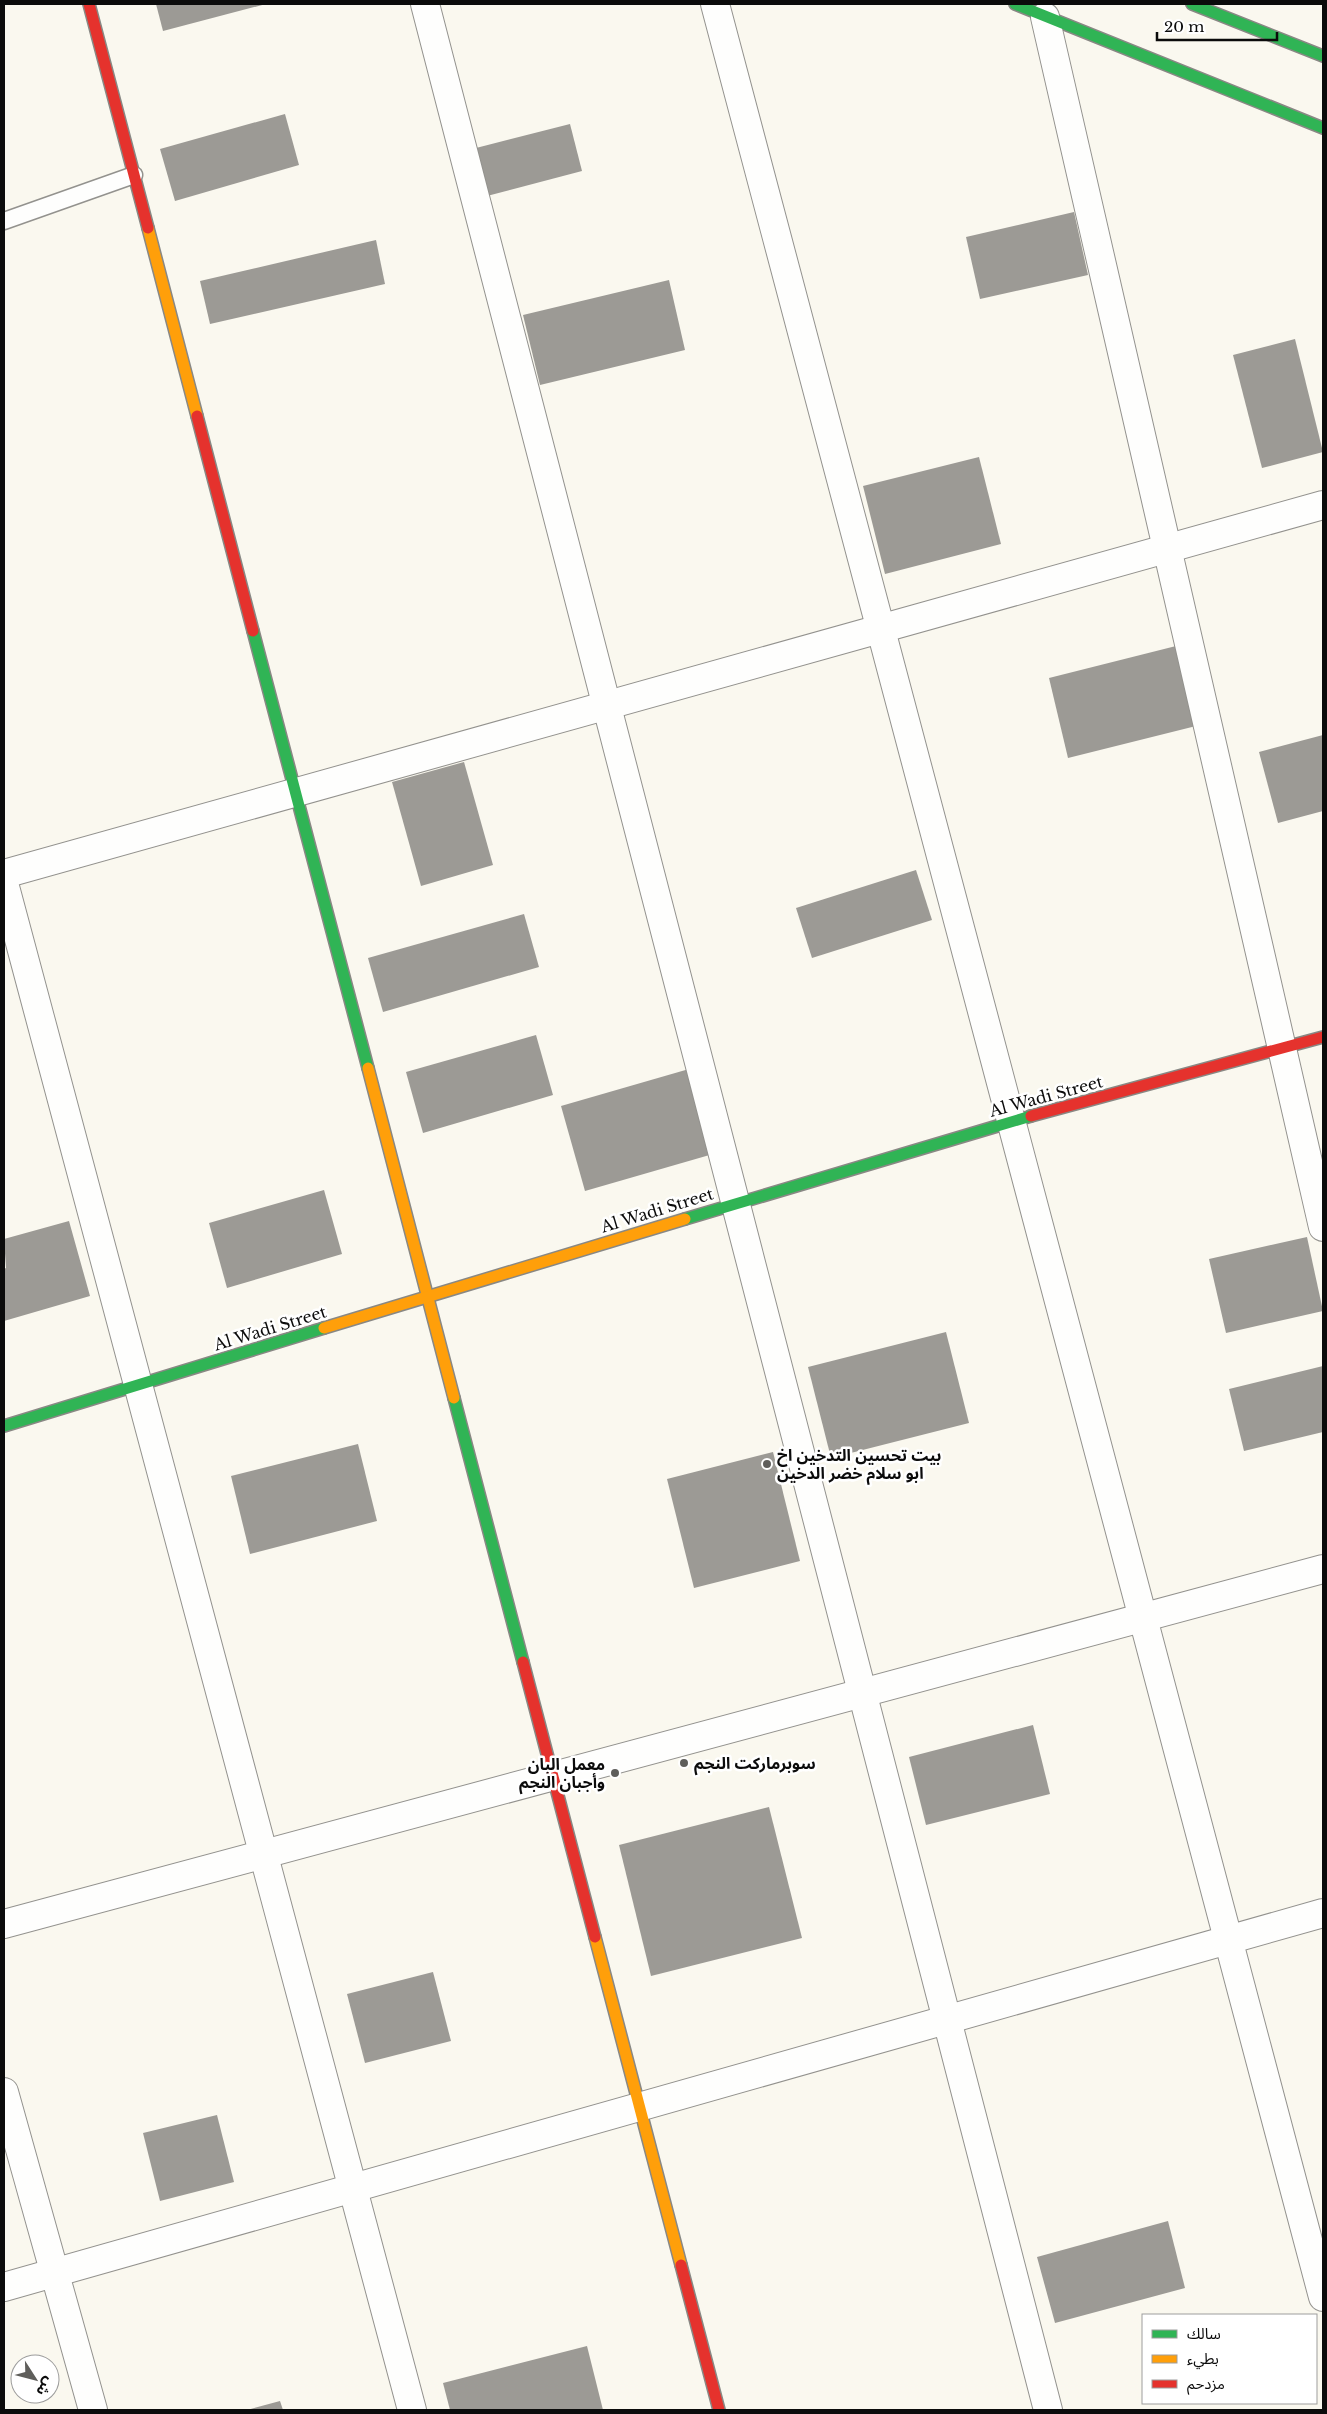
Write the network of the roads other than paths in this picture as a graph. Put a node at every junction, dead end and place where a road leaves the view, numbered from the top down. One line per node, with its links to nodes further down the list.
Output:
1 (89, 4): 9 (main road)
2 (425, 4): 14 (street)
3 (715, 4): 13 (street)
4 (1015, 4): 6 (main road)
5 (1192, 4): 7 (main road)
6 (1045, 17): 8 (main road); 12 (street)
7 (1323, 56)
8 (1323, 128)
9 (134, 175): 10 (lane); 15 (main road)
10 (4, 221)
11 (1323, 505): 12 (street)
12 (1167, 549): 13 (street); 19 (street)
13 (881, 629): 14 (street); 20 (street)
14 (607, 706): 15 (street); 21 (street)
15 (296, 792): 16 (street); 23 (main road)
16 (4, 874)
17 (4, 883): 24 (street)
18 (1323, 1037): 19 (main road, Al Wadi Street)
19 (1282, 1048): 20 (main road, Al Wadi Street); 22 (street)
20 (1012, 1121): 21 (main road, Al Wadi Street); 27 (street)
21 (735, 1203): 23 (main road, Al Wadi Street); 28 (street)
22 (1323, 1227)
23 (427, 1296): 24 (main road, Al Wadi Street); 29 (main road)
24 (138, 1386): 25 (main road, Al Wadi Street); 30 (street)
25 (4, 1426)
26 (1323, 1569): 27 (street)
27 (1143, 1617): 28 (street); 33 (street)
28 (862, 1693): 29 (street); 34 (street)
29 (553, 1776): 30 (street); 36 (main road)
30 (263, 1853): 32 (street); 37 (street)
31 (1323, 1914): 33 (street)
32 (4, 1924)
33 (1229, 1940): 34 (street); 40 (street)
34 (947, 2020): 36 (street); 44 (street)
35 (4, 2092): 38 (street)
36 (640, 2106): 37 (street); 43 (main road)
37 (352, 2188): 38 (street); 42 (street)
38 (54, 2272): 39 (street); 41 (street)
39 (4, 2286)
40 (1323, 2297)
41 (93, 2410)
42 (412, 2410)
43 (719, 2410)
44 (1048, 2410)

